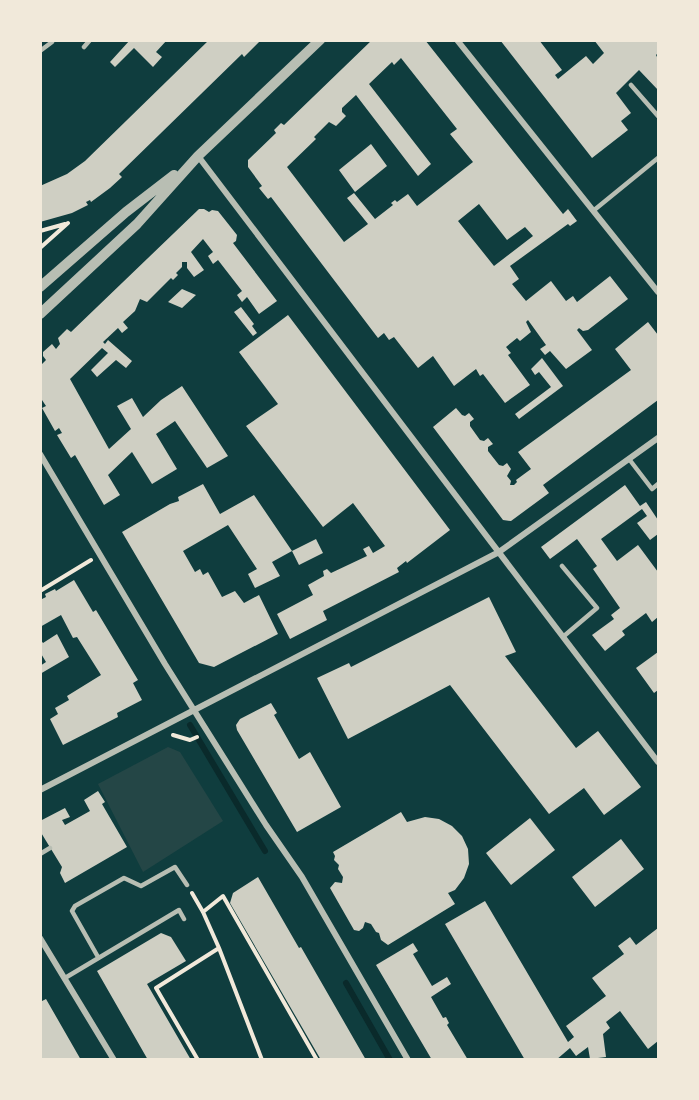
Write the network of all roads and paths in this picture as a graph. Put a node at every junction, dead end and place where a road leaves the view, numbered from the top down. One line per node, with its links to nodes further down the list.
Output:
1 (90, 40): 5 (lane)
2 (320, 40): 9 (street)
3 (457, 40): 11 (street)
4 (52, 42): 6 (lane)
5 (84, 47)
6 (40, 51)
7 (631, 85): 8 (lane)
8 (658, 116)
9 (198, 156): 14 (street); 16 (street); 21 (street)
10 (658, 158): 11 (lane)
11 (593, 211): 15 (street)
12 (40, 231): 13 (path)
13 (40, 248)
14 (40, 287)
15 (658, 292)
16 (40, 314)
17 (658, 438): 19 (street)
18 (40, 454): 22 (street)
19 (629, 459): 20 (lane); 21 (street)
20 (658, 484)
21 (499, 552): 25 (street); 26 (street)
22 (100, 555): 24 (path); 26 (street)
23 (562, 566): 25 (lane)
24 (40, 591)
25 (564, 636): 27 (street)
26 (193, 709): 28 (street); 43 (street)
27 (658, 762)
28 (40, 790)
29 (50, 848): 30 (lane)
30 (40, 854)
31 (187, 885): 32 (path); 36 (lane)
32 (203, 912): 35 (path); 42 (path)
33 (184, 919): 36 (lane)
34 (40, 939): 37 (street)
35 (219, 948): 38 (path); 40 (path)
36 (98, 957): 37 (lane)
37 (64, 978): 39 (street)
38 (261, 1058): 41 (path)
39 (114, 1059)
40 (198, 1059)
41 (266, 1059)
42 (317, 1059)
43 (408, 1059)

